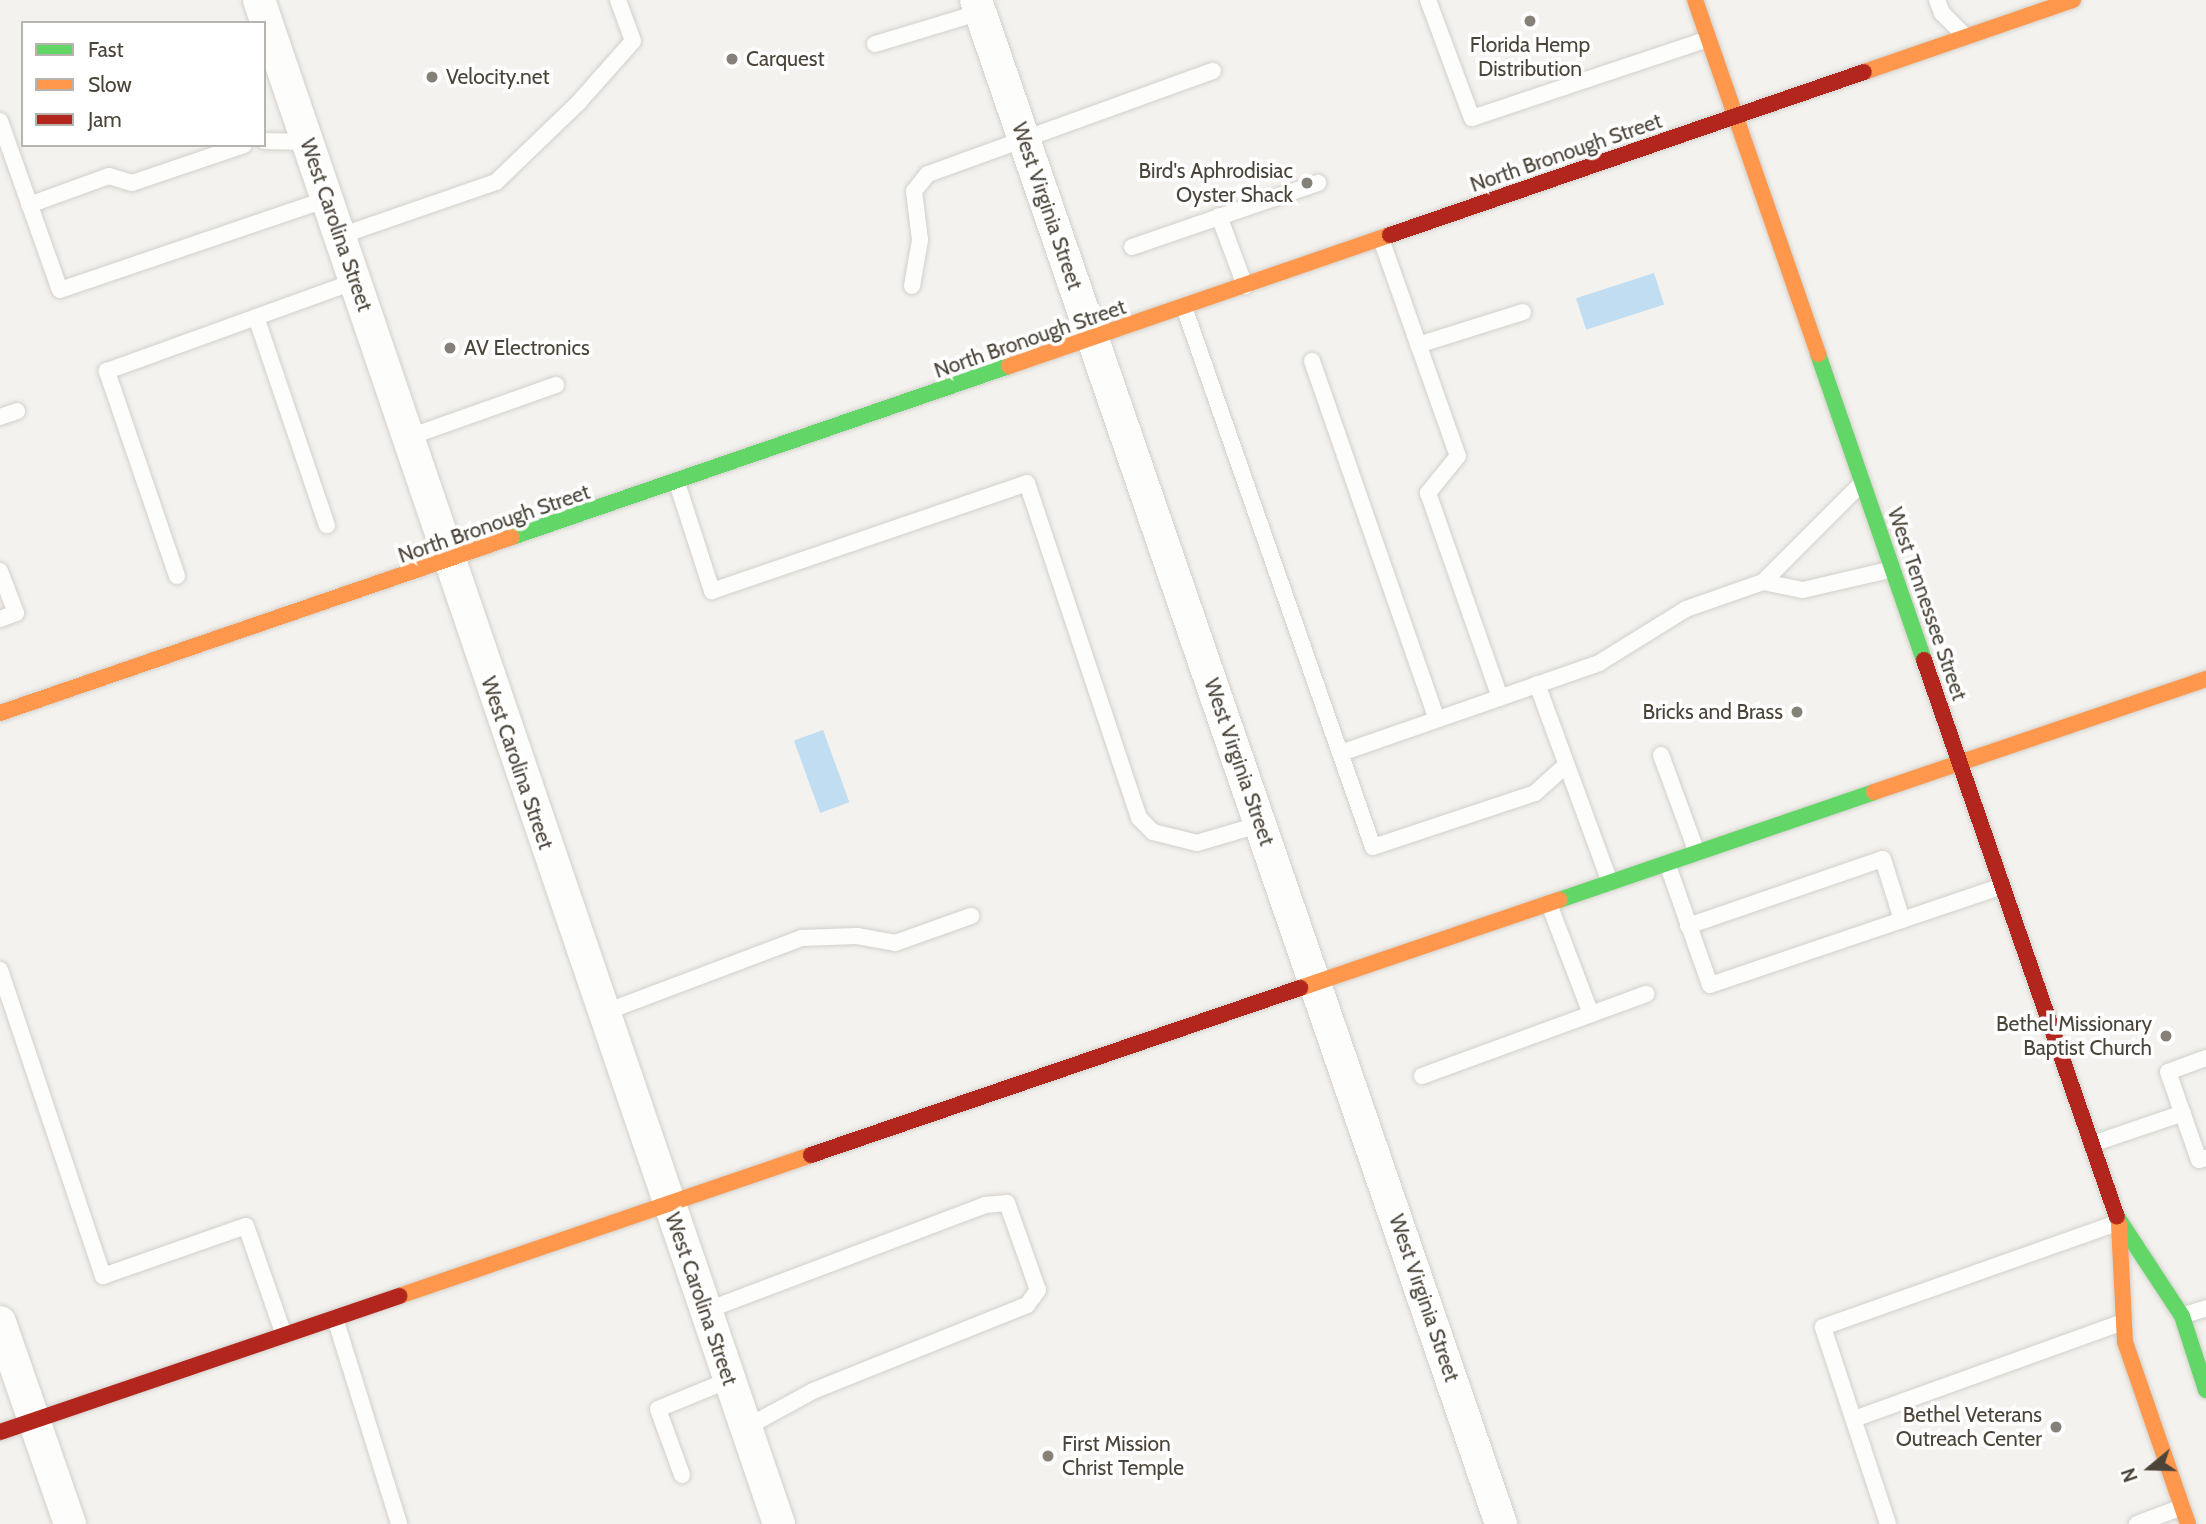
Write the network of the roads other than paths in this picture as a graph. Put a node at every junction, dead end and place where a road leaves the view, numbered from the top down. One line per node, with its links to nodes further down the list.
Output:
1 (259, 0): 16 (street, West Carolina Street)
2 (618, 0): 22 (lane)
3 (1429, 0): 9 (lane)
4 (1695, 0): 9 (main road, West Tennessee Street)
5 (1937, 0): 8 (lane)
6 (2073, 0): 8 (main road, North Bronough Street)
7 (979, 6): 10 (lane); 15 (street, West Virginia Street)
8 (1966, 37): 12 (main road, North Bronough Street)
9 (1709, 39): 12 (main road, West Tennessee Street)
10 (875, 44)
11 (1213, 71): 15 (lane)
12 (1735, 117): 23 (main road, North Bronough Street); 38 (main road, West Tennessee Street)
13 (0, 121): 20 (lane)
14 (266, 141): 16 (lane)
15 (1025, 141): 26 (lane); 31 (street, West Virginia Street)
16 (307, 142): 19 (street, West Carolina Street)
17 (238, 147): 20 (lane)
18 (1318, 183): 21 (lane)
19 (327, 199): 20 (lane); 22 (street, West Carolina Street)
20 (29, 205)
21 (1219, 216): 24 (lane); 27 (lane)
22 (340, 236): 25 (street, West Carolina Street)
23 (1381, 239): 27 (main road, North Bronough Street); 32 (lane)
24 (1132, 247)
25 (355, 281): 30 (lane); 37 (street, West Carolina Street)
26 (912, 286)
27 (1245, 286): 28 (main road, North Bronough Street)
28 (1184, 307): 31 (main road, North Bronough Street); 52 (lane)
29 (1523, 312): 32 (lane)
30 (256, 317): 40 (lane); 44 (lane)
31 (1093, 339): 39 (main road, North Bronough Street); 56 (street, West Virginia Street)
32 (1418, 345): 49 (lane)
33 (1312, 361): 51 (lane)
34 (556, 385): 37 (lane)
35 (17, 411): 36 (lane)
36 (0, 417)
37 (409, 437): 41 (street, West Carolina Street)
38 (1863, 482): 42 (main road, West Tennessee Street); 45 (lane)
39 (677, 483): 41 (main road, North Bronough Street); 56 (lane)
40 (327, 525)
41 (448, 562): 50 (main road, North Bronough Street); 68 (street, West Carolina Street)
42 (1893, 569): 45 (lane); 54 (main road, West Tennessee Street)
43 (0, 571): 46 (lane)
44 (177, 576)
45 (1763, 582): 48 (lane)
46 (0, 619)
47 (2206, 679): 54 (main road)
48 (1537, 684): 49 (lane); 55 (lane)
49 (1500, 698): 51 (lane)
50 (0, 713)
51 (1437, 719): 52 (lane)
52 (1341, 753): 55 (lane)
53 (1661, 755): 57 (lane)
54 (1960, 763): 57 (main road); 60 (main road, West Tennessee Street)
55 (1565, 766): 59 (lane)
56 (1261, 824): 66 (street, West Virginia Street)
57 (1697, 853): 58 (main road)
58 (1667, 863): 59 (main road); 64 (lane)
59 (1610, 883): 61 (main road)
60 (2003, 886): 63 (lane); 73 (main road, West Tennessee Street)
61 (1549, 904): 66 (main road); 69 (lane)
62 (971, 916): 68 (lane)
63 (1902, 920): 64 (lane); 64 (lane)
64 (1688, 926)
65 (0, 971): 83 (lane)
66 (1316, 983): 75 (main road); 96 (street, West Virginia Street)
67 (1646, 994): 69 (lane)
68 (603, 1013): 75 (street, West Carolina Street)
69 (1591, 1014): 71 (lane)
70 (2206, 1058): 72 (lane)
71 (1422, 1076)
72 (2183, 1113): 73 (lane); 74 (lane)
73 (2092, 1144): 76 (main road, West Tennessee Street)
74 (2206, 1158)
75 (668, 1204): 78 (street, West Carolina Street); 80 (main road)
76 (2119, 1222): 79 (main road, West Tennessee Street); 82 (main road, West Tennessee Street); 87 (lane)
77 (2206, 1308): 79 (lane)
78 (705, 1311): 85 (street, West Carolina Street); 89 (lane)
79 (2182, 1317): 86 (main road, West Tennessee Street)
80 (335, 1318): 83 (main road); 94 (lane)
81 (0, 1322): 84 (street)
82 (2124, 1322): 87 (lane); 92 (main road, West Tennessee Street)
83 (284, 1335): 88 (main road)
84 (6, 1357): 88 (street)
85 (729, 1380): 89 (street, West Carolina Street); 91 (lane)
86 (2206, 1391)
87 (1854, 1419): 97 (lane)
88 (35, 1421): 90 (main road); 93 (street)
89 (746, 1428): 95 (street, West Carolina Street)
90 (0, 1433)
91 (682, 1475)
92 (2182, 1507): 98 (lane); 99 (main road, West Tennessee Street)
93 (70, 1524)
94 (399, 1524)
95 (779, 1524)
96 (1502, 1524)
97 (1888, 1524)
98 (2137, 1524)
99 (2188, 1524)

